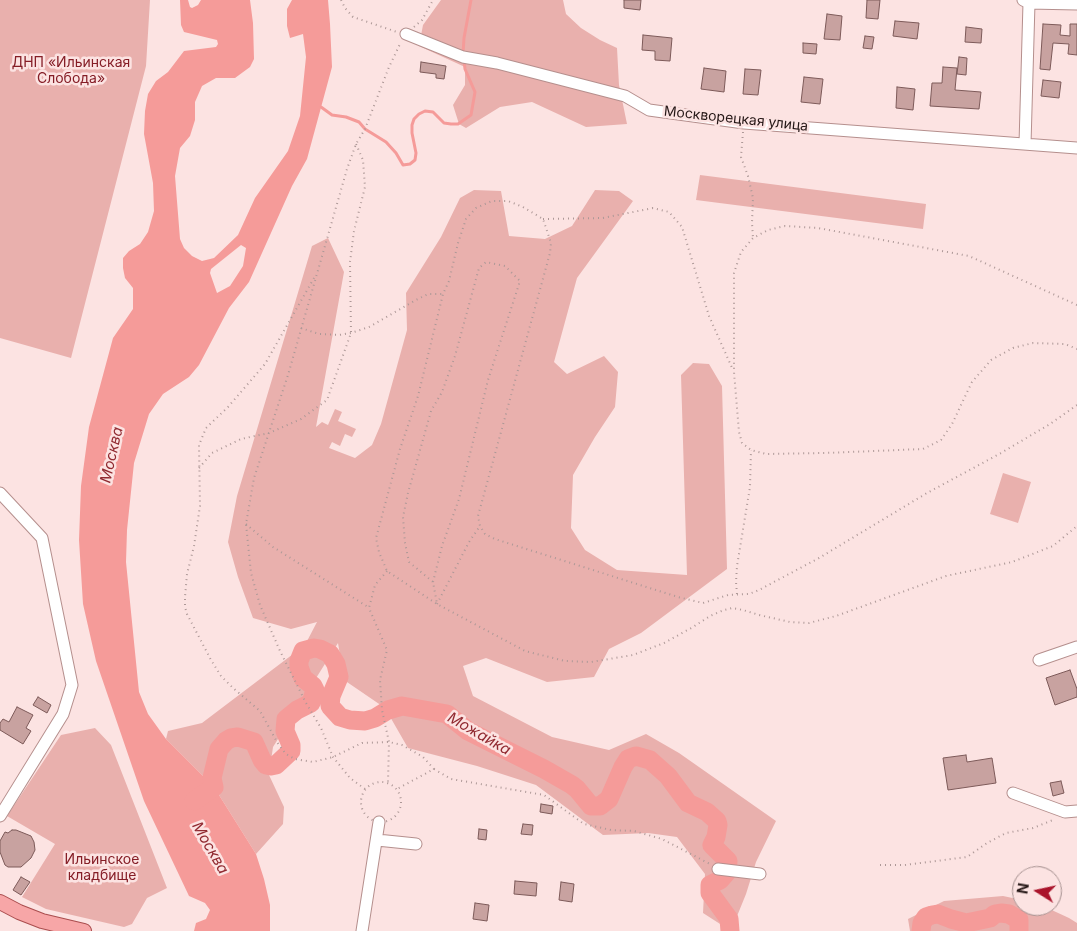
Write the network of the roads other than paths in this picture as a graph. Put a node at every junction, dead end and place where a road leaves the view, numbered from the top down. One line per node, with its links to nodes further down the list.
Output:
1 (1026, 2): 2 (street); 4 (street)
2 (1077, 4)
3 (406, 34): 4 (street, Москворецкая улица)
4 (1025, 144): 5 (street, Москворецкая улица)
5 (1077, 148)
6 (0, 493): 11 (street)
7 (1077, 647): 8 (street)
8 (1040, 660)
9 (1013, 793): 10 (street)
10 (1071, 811)
11 (0, 816)
12 (379, 822): 13 (street)
13 (377, 840): 14 (street); 19 (street)
14 (416, 844)
15 (718, 869): 16 (street)
16 (760, 874)
17 (0, 902): 18 (main road)
18 (76, 930)
19 (362, 931)

